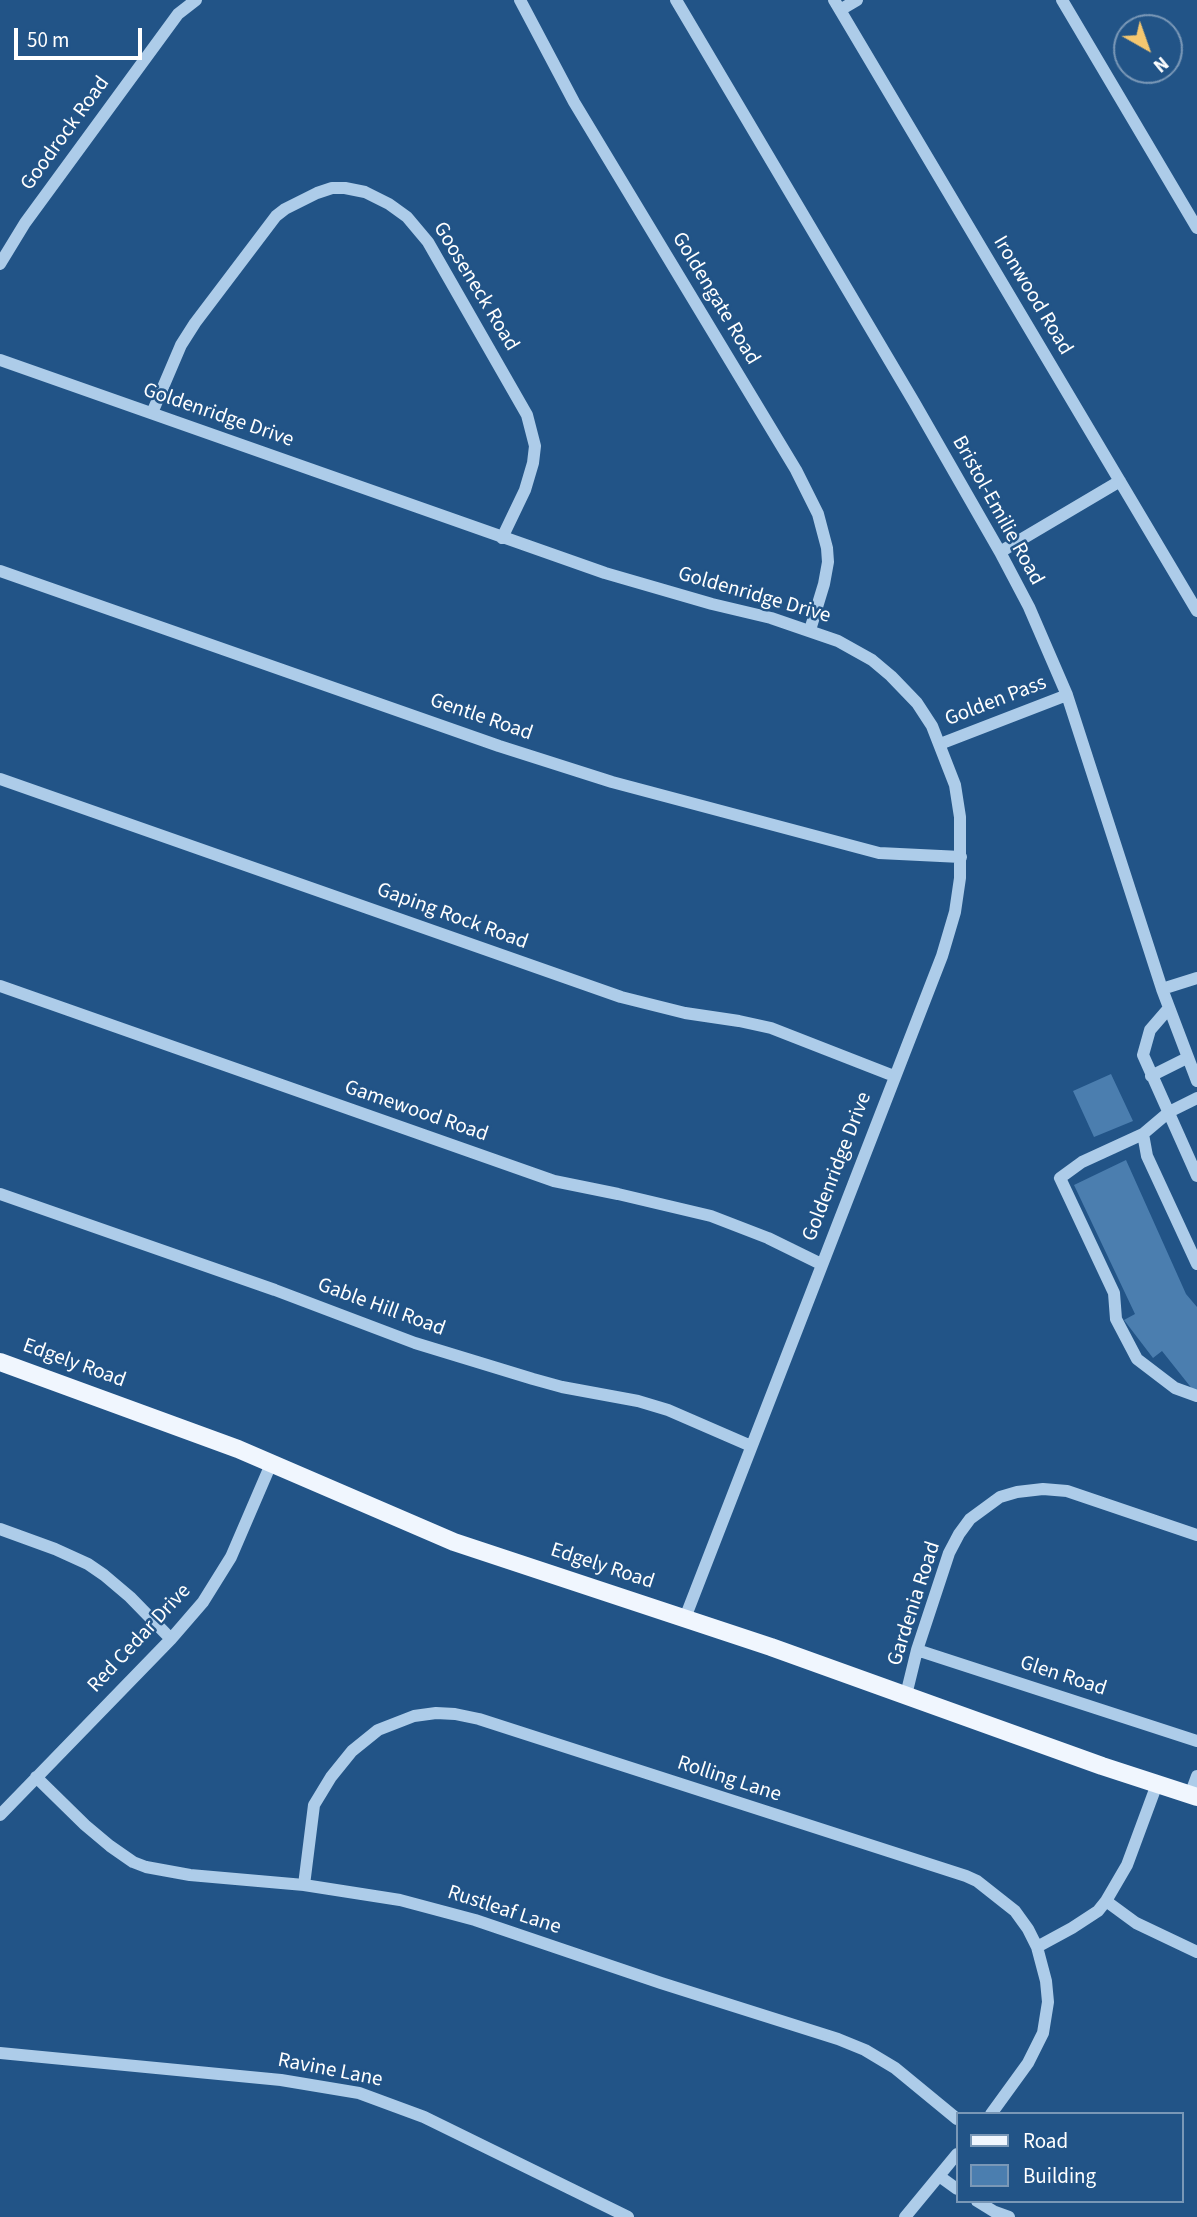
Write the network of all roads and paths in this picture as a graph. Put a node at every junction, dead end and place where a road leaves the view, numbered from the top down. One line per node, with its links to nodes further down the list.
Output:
1 (196, 0): 8 (street, Goodrock Road)
2 (520, 0): 16 (street, Goldengate Road)
3 (676, 0): 13 (street, Bristol-Emilie Road)
4 (857, 0): 6 (street)
5 (1062, 0): 7 (street)
6 (837, 5): 11 (street, Ironwood Road)
7 (1197, 228)
8 (0, 264)
9 (0, 360): 10 (street, Goldenridge Drive)
10 (152, 413): 12 (street, Goldenridge Drive); 12 (street, Gooseneck Road)
11 (1119, 481): 13 (street); 15 (street, Ironwood Road)
12 (502, 538): 16 (street, Goldenridge Drive)
13 (1000, 552): 17 (street, Bristol-Emilie Road)
14 (0, 571): 20 (street, Gentle Road)
15 (1197, 611)
16 (810, 630): 18 (street, Goldenridge Drive)
17 (1067, 695): 18 (street, Golden Pass); 23 (street, Bristol-Emilie Road)
18 (940, 744): 20 (street, Goldenridge Drive)
19 (0, 779): 26 (street, Gaping Rock Road)
20 (961, 857): 26 (street, Goldenridge Drive)
21 (1197, 978): 23 (street)
22 (0, 986): 34 (street, Gamewood Road)
23 (1162, 989): 24 (street, Bristol-Emilie Road)
24 (1169, 1008): 25 (street, Bristol-Emilie Road); 27 (street)
25 (1187, 1058): 27 (street); 28 (street, Bristol-Emilie Road)
26 (894, 1076): 34 (street, Goldenridge Drive)
27 (1151, 1076): 30 (street)
28 (1197, 1082)
29 (1197, 1098): 30 (street)
30 (1169, 1112): 31 (street); 32 (street)
31 (1143, 1134): 35 (street); 37 (street)
32 (1197, 1175)
33 (0, 1194): 38 (street, Gable Hill Road)
34 (821, 1264): 38 (street, Goldenridge Drive)
35 (1197, 1264)
36 (0, 1362): 39 (main road, Edgely Road)
37 (1197, 1396)
38 (751, 1446): 42 (street, Goldenridge Drive)
39 (271, 1464): 42 (main road, Edgely Road); 43 (street, Red Cedar Drive)
40 (0, 1529): 43 (street)
41 (1197, 1535): 44 (street, Gardenia Road)
42 (685, 1618): 45 (main road, Edgely Road)
43 (170, 1639): 48 (street, Red Cedar Drive)
44 (918, 1650): 45 (street, Gardenia Road); 46 (street, Glen Road)
45 (906, 1695): 49 (main road, Edgely Road)
46 (1197, 1741)
47 (1197, 1776): 50 (street)
48 (36, 1777): 51 (street, Red Cedar Drive); 52 (street, Rustleaf Lane)
49 (1157, 1784): 50 (main road, Edgely Road); 53 (street)
50 (1194, 1796)
51 (0, 1815)
52 (304, 1885): 54 (street, Rolling Lane); 58 (street, Rustleaf Lane)
53 (1106, 1901): 54 (street); 55 (street)
54 (1037, 1947): 57 (street, Rolling Lane)
55 (1197, 1952)
56 (0, 2053): 63 (street, Ravine Lane)
57 (992, 2112)
58 (956, 2118)
59 (956, 2155): 60 (street)
60 (939, 2176): 61 (street); 64 (street)
61 (956, 2188)
62 (981, 2203): 65 (street)
63 (628, 2217)
64 (905, 2217)
65 (1009, 2217)

